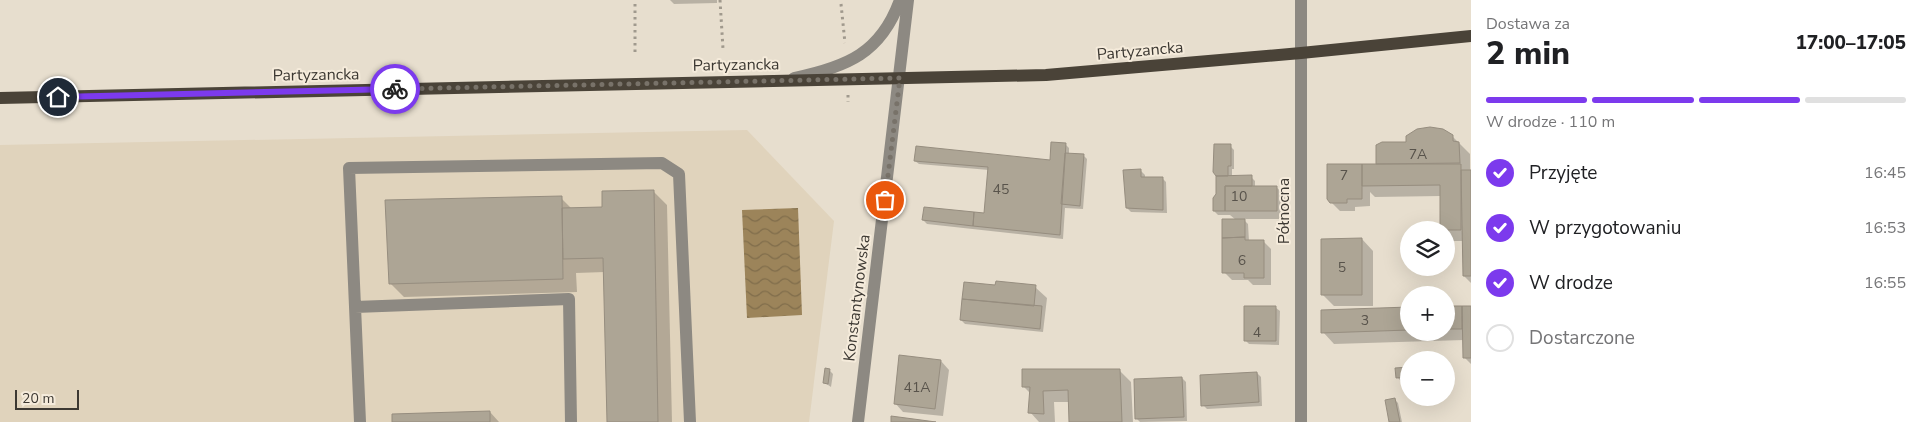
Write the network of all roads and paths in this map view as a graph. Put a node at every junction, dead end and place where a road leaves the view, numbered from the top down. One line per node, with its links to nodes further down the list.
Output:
1 (720, 0): 9 (path)
2 (900, 0): 13 (street)
3 (908, 0): 12 (street, Konstantynowska)
4 (1301, 0): 10 (street, Północna)
5 (635, 4): 11 (path)
6 (841, 4): 8 (path)
7 (1471, 36): 10 (main road, Partyzancka)
8 (845, 47)
9 (723, 49)
10 (1300, 53): 12 (main road, Partyzancka); 20 (street, Północna)
11 (635, 55)
12 (900, 78): 13 (main road, Partyzancka); 19 (street, Konstantynowska)
13 (779, 81): 14 (main road, Partyzancka)
14 (0, 98)
15 (355, 307): 16 (street); 17 (street); 18 (street)
16 (360, 422)
17 (571, 422)
18 (690, 422)
19 (858, 422)
20 (1301, 422)

